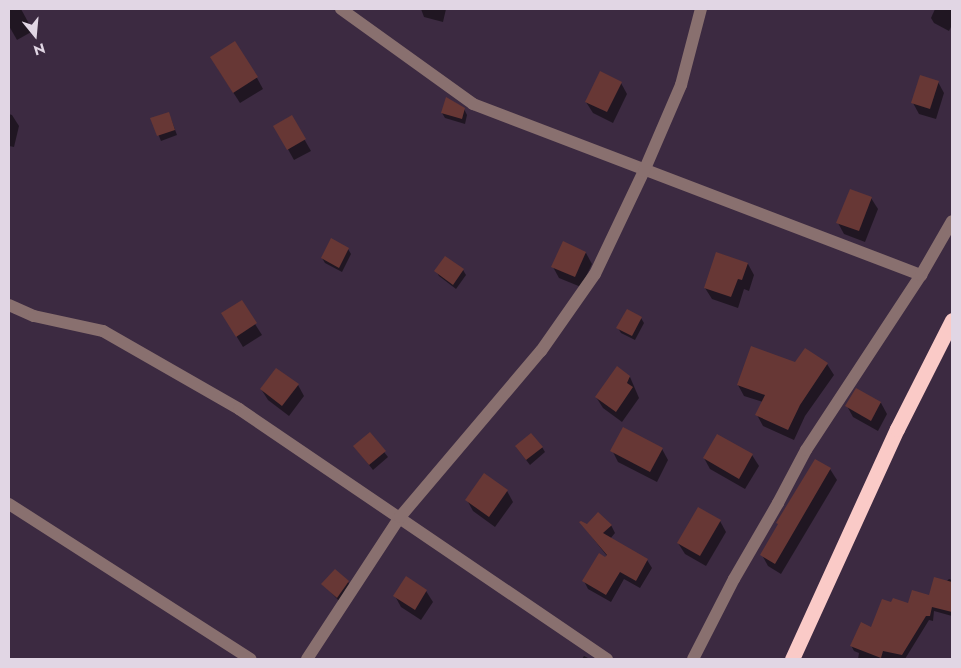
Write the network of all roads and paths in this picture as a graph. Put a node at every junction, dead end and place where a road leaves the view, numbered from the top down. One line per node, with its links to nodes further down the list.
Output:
1 (341, 9): 3 (street)
2 (701, 9): 3 (street)
3 (644, 171): 5 (street); 9 (street)
4 (952, 221): 5 (street)
5 (921, 275): 13 (street)
6 (9, 305): 9 (street)
7 (952, 320): 14 (highway)
8 (9, 504): 10 (street)
9 (400, 517): 11 (street); 12 (street)
10 (250, 659)
11 (307, 659)
12 (608, 659)
13 (693, 659)
14 (792, 659)

